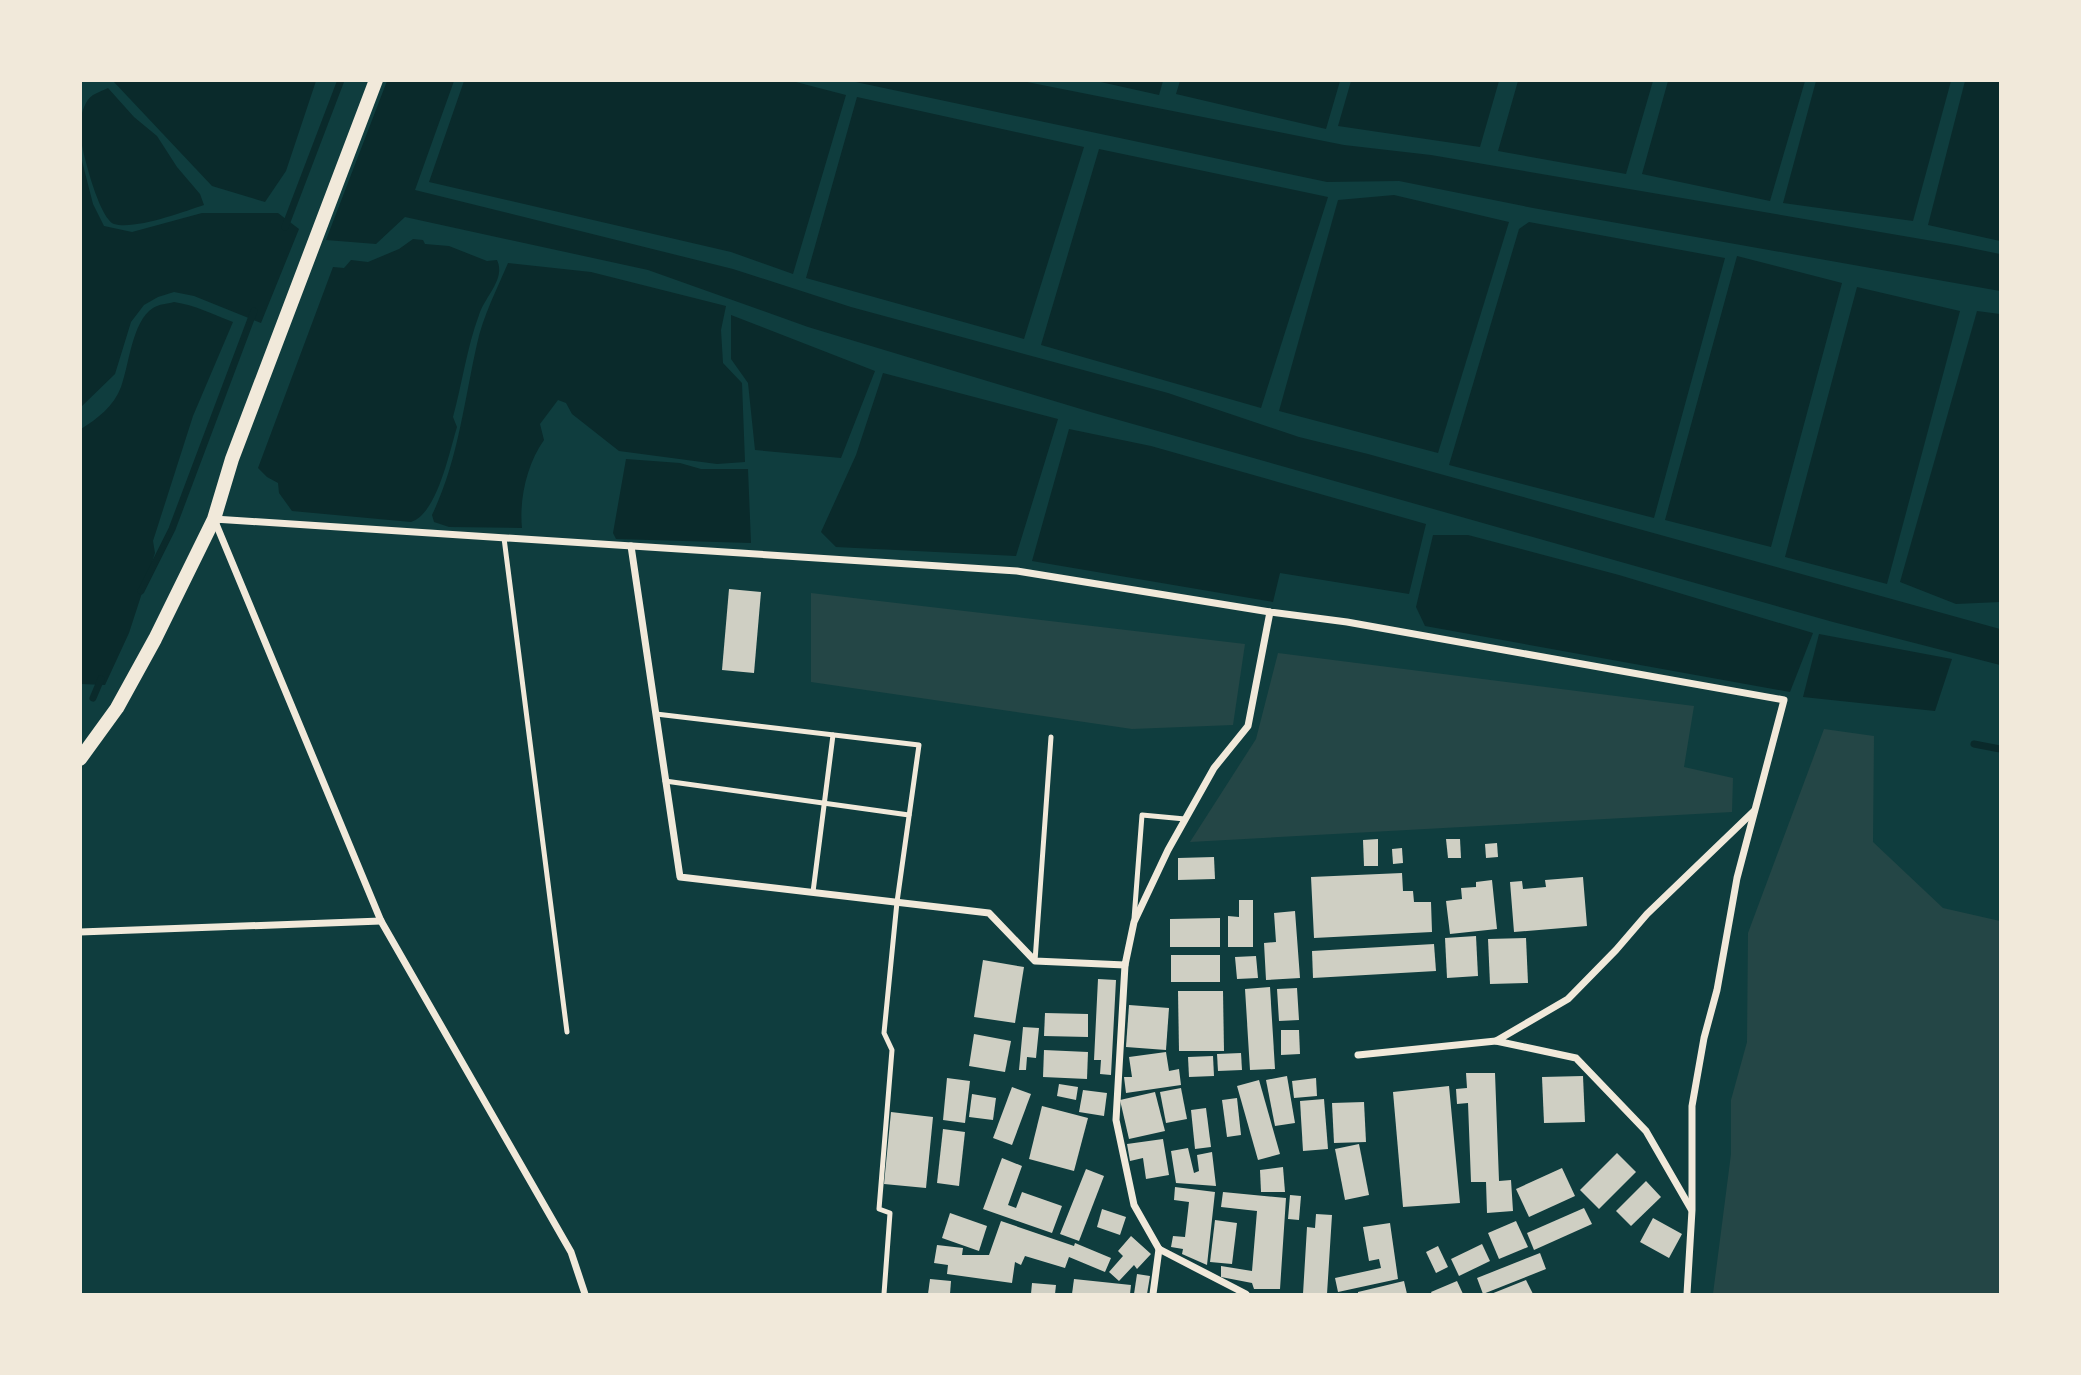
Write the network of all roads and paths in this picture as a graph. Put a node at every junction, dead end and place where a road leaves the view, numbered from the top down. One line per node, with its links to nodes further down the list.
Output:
1 (376, 80): 2 (main road)
2 (214, 519): 3 (street); 9 (main road); 17 (street)
3 (504, 538): 4 (street); 22 (lane)
4 (631, 546): 5 (street); 6 (street)
5 (1270, 612): 12 (street); 14 (street)
6 (656, 714): 7 (lane); 10 (street)
7 (834, 735): 11 (lane); 13 (lane)
8 (1051, 737): 20 (lane)
9 (80, 759)
10 (665, 781): 11 (lane); 15 (street)
11 (824, 803): 13 (lane); 15 (lane)
12 (1756, 809): 23 (street); 25 (street)
13 (909, 815): 16 (lane)
14 (1185, 819): 18 (street); 18 (lane)
15 (813, 892): 16 (street)
16 (897, 902): 20 (street); 28 (lane)
17 (381, 921): 19 (street); 27 (street)
18 (1134, 922): 21 (street)
19 (80, 932)
20 (1035, 961): 21 (street)
21 (1125, 965): 26 (street)
22 (567, 1032)
23 (1496, 1041): 24 (street); 25 (street)
24 (1358, 1055)
25 (1692, 1210): 31 (street)
26 (1159, 1249): 29 (street); 30 (street)
27 (585, 1294)
28 (884, 1294)
29 (1153, 1294)
30 (1246, 1294)
31 (1688, 1294)

